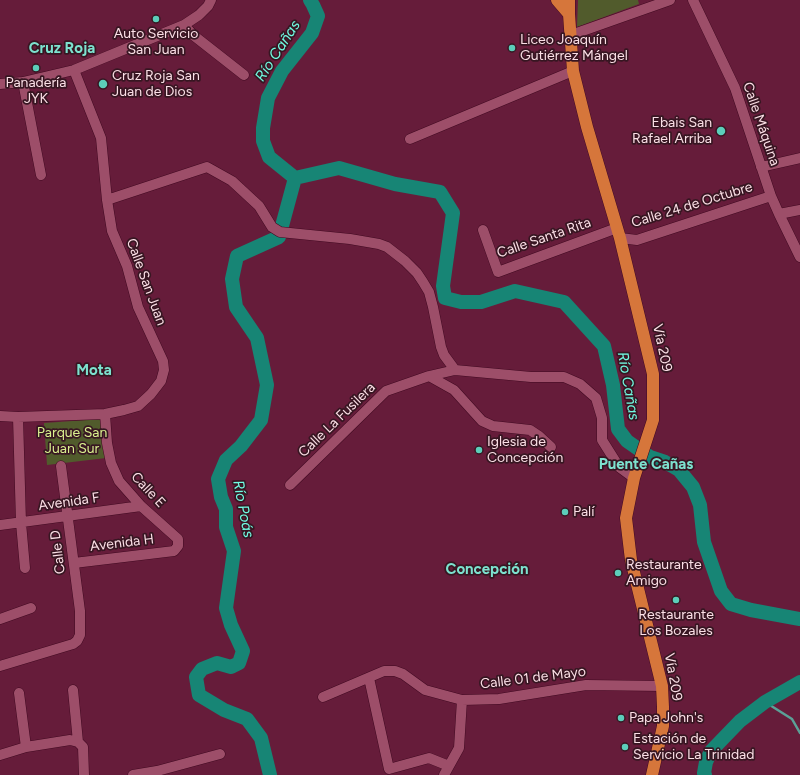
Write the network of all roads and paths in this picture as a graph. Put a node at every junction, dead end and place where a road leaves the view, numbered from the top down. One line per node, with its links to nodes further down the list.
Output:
1 (211, 0): 7 (street)
2 (557, 0): 6 (main road)
3 (569, 0): 6 (main road, Vía 209)
4 (670, 0): 8 (street)
5 (694, 0): 16 (street, Calle Máquina)
6 (569, 14): 8 (main road, Vía 209)
7 (184, 25): 9 (street); 11 (street)
8 (571, 34): 10 (main road, Vía 209)
9 (74, 70): 13 (street); 19 (street, Calle San Juan)
10 (573, 71): 14 (street); 23 (main road, Vía 209)
11 (244, 75)
12 (1, 81): 13 (street)
13 (23, 82): 17 (street)
14 (410, 139)
15 (800, 158): 16 (street)
16 (761, 167): 18 (street, Calle Máquina)
17 (41, 175)
18 (771, 196): 21 (street, Calle Máquina); 23 (street, Calle 24 de Octubre)
19 (107, 200): 25 (street); 27 (street, Calle San Juan)
20 (800, 210): 21 (street)
21 (779, 214): 24 (street, Calle Máquina)
22 (483, 230): 23 (street, Calle Santa Rita)
23 (619, 233): 32 (main road, Vía 209)
24 (800, 257)
25 (454, 370): 26 (street, Calle La Fusilera); 32 (street, Calle La Fusilera)
26 (429, 376): 30 (street); 33 (street, Calle La Fusilera)
27 (105, 414): 29 (street, Calle San Juan); 34 (street, Calle E)
28 (0, 416): 29 (street, Calle San Juan)
29 (18, 417): 36 (street)
30 (551, 447)
31 (61, 466): 35 (street, Calle D)
32 (634, 478): 45 (main road, Vía 209)
33 (290, 485)
34 (141, 506): 35 (street, Avenida F); 38 (street, Calle E)
35 (68, 517): 36 (street, Avenida F); 39 (street, Calle D)
36 (21, 523): 37 (street, Avenida F); 40 (street)
37 (0, 525)
38 (174, 551): 39 (street, Avenida H)
39 (74, 563): 43 (street, Calle D)
40 (25, 568)
41 (31, 608): 42 (street)
42 (0, 619)
43 (0, 666)
44 (369, 678): 48 (street, Calle 01 de Mayo); 49 (street, Calle 01 de Mayo); 54 (street)
45 (662, 686): 49 (street, Calle 01 de Mayo); 59 (main road, Vía 209)
46 (73, 690): 50 (street)
47 (19, 693): 51 (street)
48 (323, 697)
49 (462, 700): 54 (street)
50 (78, 742): 51 (street); 56 (street)
51 (26, 747): 53 (street)
52 (220, 754): 55 (street)
53 (0, 755)
54 (449, 766): 58 (street)
55 (161, 773): 57 (street)
56 (84, 775)
57 (133, 775)
58 (444, 775)
59 (652, 775)

